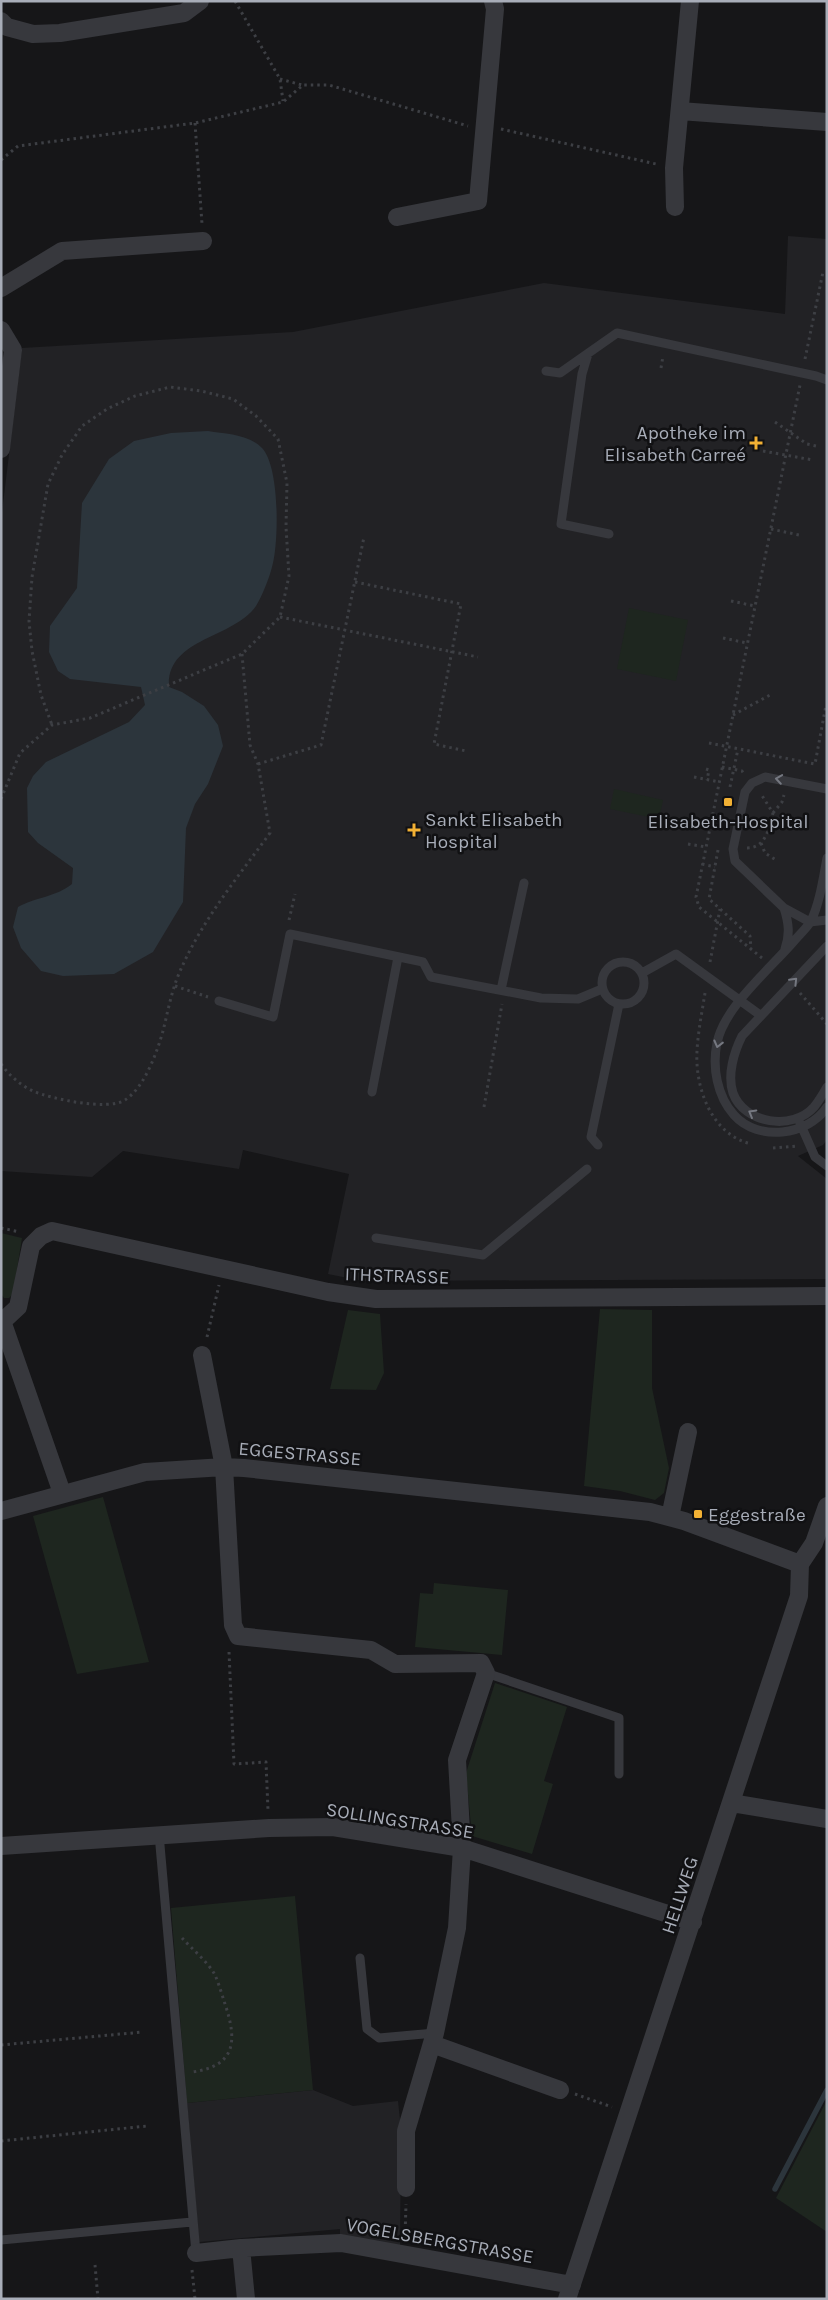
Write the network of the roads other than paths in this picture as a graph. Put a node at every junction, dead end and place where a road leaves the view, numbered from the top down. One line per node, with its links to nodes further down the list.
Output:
1 (200, 1): 4 (street)
2 (493, 1): 8 (street)
3 (690, 1): 5 (street)
4 (3, 27)
5 (680, 111): 6 (street); 7 (street)
6 (827, 122)
7 (675, 207)
8 (397, 217)
9 (203, 241): 10 (street)
10 (1, 288)
11 (1, 330): 15 (street)
12 (588, 354): 13 (lane); 14 (lane); 16 (lane)
13 (546, 371)
14 (827, 380)
15 (1, 449)
16 (609, 534)
17 (827, 789): 20 (lane, one-way to 20)
18 (827, 858): 22 (lane)
19 (524, 883): 28 (lane)
20 (784, 908): 22 (lane); 24 (lane)
21 (827, 920): 22 (lane)
22 (810, 922): 24 (lane)
23 (827, 946): 32 (lane, one-way to 23)
24 (785, 952): 30 (lane)
25 (398, 956): 28 (lane); 29 (lane); 34 (lane)
26 (642, 973): 27 (lane); 30 (lane); 31 (lane)
27 (602, 989): 28 (lane); 31 (lane)
28 (503, 990)
29 (219, 1001)
30 (740, 1001): 32 (lane); 37 (lane, one-way to 37)
31 (619, 1004): 38 (lane)
32 (760, 1015): 36 (lane, one-way to 32)
33 (827, 1088): 36 (lane)
34 (372, 1092)
35 (827, 1107): 37 (lane)
36 (798, 1118): 37 (lane)
37 (802, 1128): 39 (lane)
38 (598, 1145)
39 (827, 1166)
40 (587, 1169): 41 (lane)
41 (376, 1238)
42 (827, 1296): 43 (street, ITHSTRASSE)
43 (2, 1319): 47 (street)
44 (202, 1355): 46 (street, EGGESTRASSE)
45 (688, 1432): 50 (street)
46 (224, 1467): 47 (street, EGGESTRASSE); 50 (street, EGGESTRASSE); 52 (street)
47 (62, 1494): 49 (street, EGGESTRASSE)
48 (827, 1506): 51 (street)
49 (1, 1511)
50 (670, 1517): 51 (street, EGGESTRASSE)
51 (800, 1564): 54 (street, HELLWEG)
52 (486, 1673): 53 (lane); 58 (street)
53 (619, 1774)
54 (732, 1803): 55 (street); 59 (street, HELLWEG)
55 (827, 1819)
56 (159, 1834): 57 (street, SOLLINGSTRASSE); 58 (street, SOLLINGSTRASSE); 64 (lane)
57 (1, 1846)
58 (462, 1848): 59 (street, SOLLINGSTRASSE); 61 (street)
59 (693, 1922): 68 (street, HELLWEG)
60 (360, 1958): 61 (lane)
61 (434, 2039): 62 (street); 63 (street)
62 (560, 2090)
63 (406, 2188)
64 (192, 2222): 65 (lane); 67 (lane)
65 (1, 2240)
66 (241, 2248): 67 (street, VOGELSBERGSTRASSE); 68 (street, VOGELSBERGSTRASSE); 69 (street)
67 (196, 2253)
68 (570, 2292)
69 (246, 2299)

